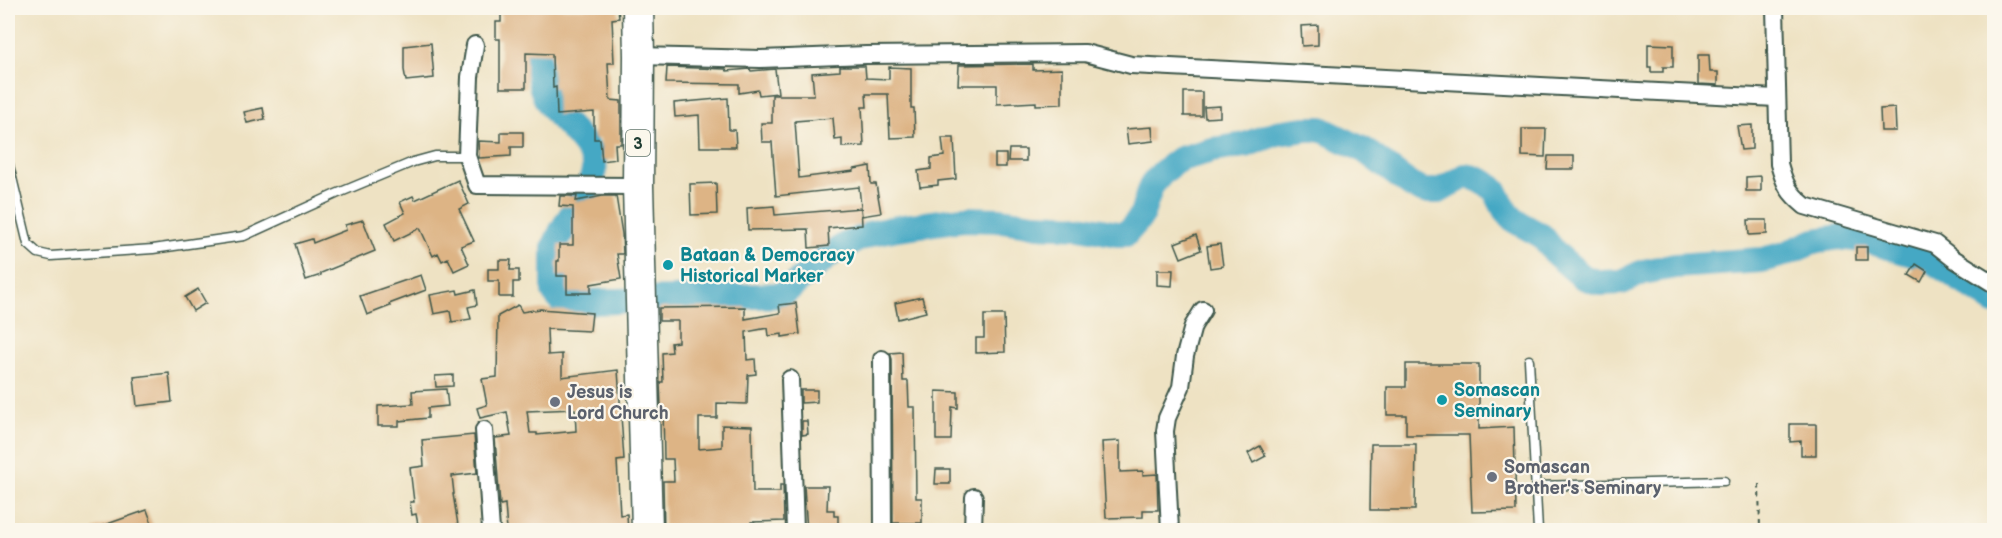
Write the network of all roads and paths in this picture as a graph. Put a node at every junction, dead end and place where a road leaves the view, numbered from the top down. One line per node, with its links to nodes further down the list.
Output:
1 (638, 8): 4 (highway, 3)
2 (1775, 8): 5 (street)
3 (475, 45): 6 (street)
4 (639, 56): 5 (street); 8 (highway, 3)
5 (1776, 98): 9 (street)
6 (466, 156): 7 (lane); 8 (street)
7 (8, 161)
8 (638, 186): 20 (highway, 3)
9 (1995, 284)
10 (1203, 310): 24 (street)
11 (882, 359): 22 (street)
12 (1529, 360): 17 (lane)
13 (790, 379): 21 (street)
14 (484, 430): 19 (street)
15 (1724, 481): 17 (lane)
16 (1759, 484): 26 (path)
17 (1537, 486): 25 (lane)
18 (974, 497): 23 (street)
19 (492, 531)
20 (647, 531)
21 (795, 531)
22 (884, 531)
23 (973, 531)
24 (1170, 531)
25 (1538, 531)
26 (1760, 531)

